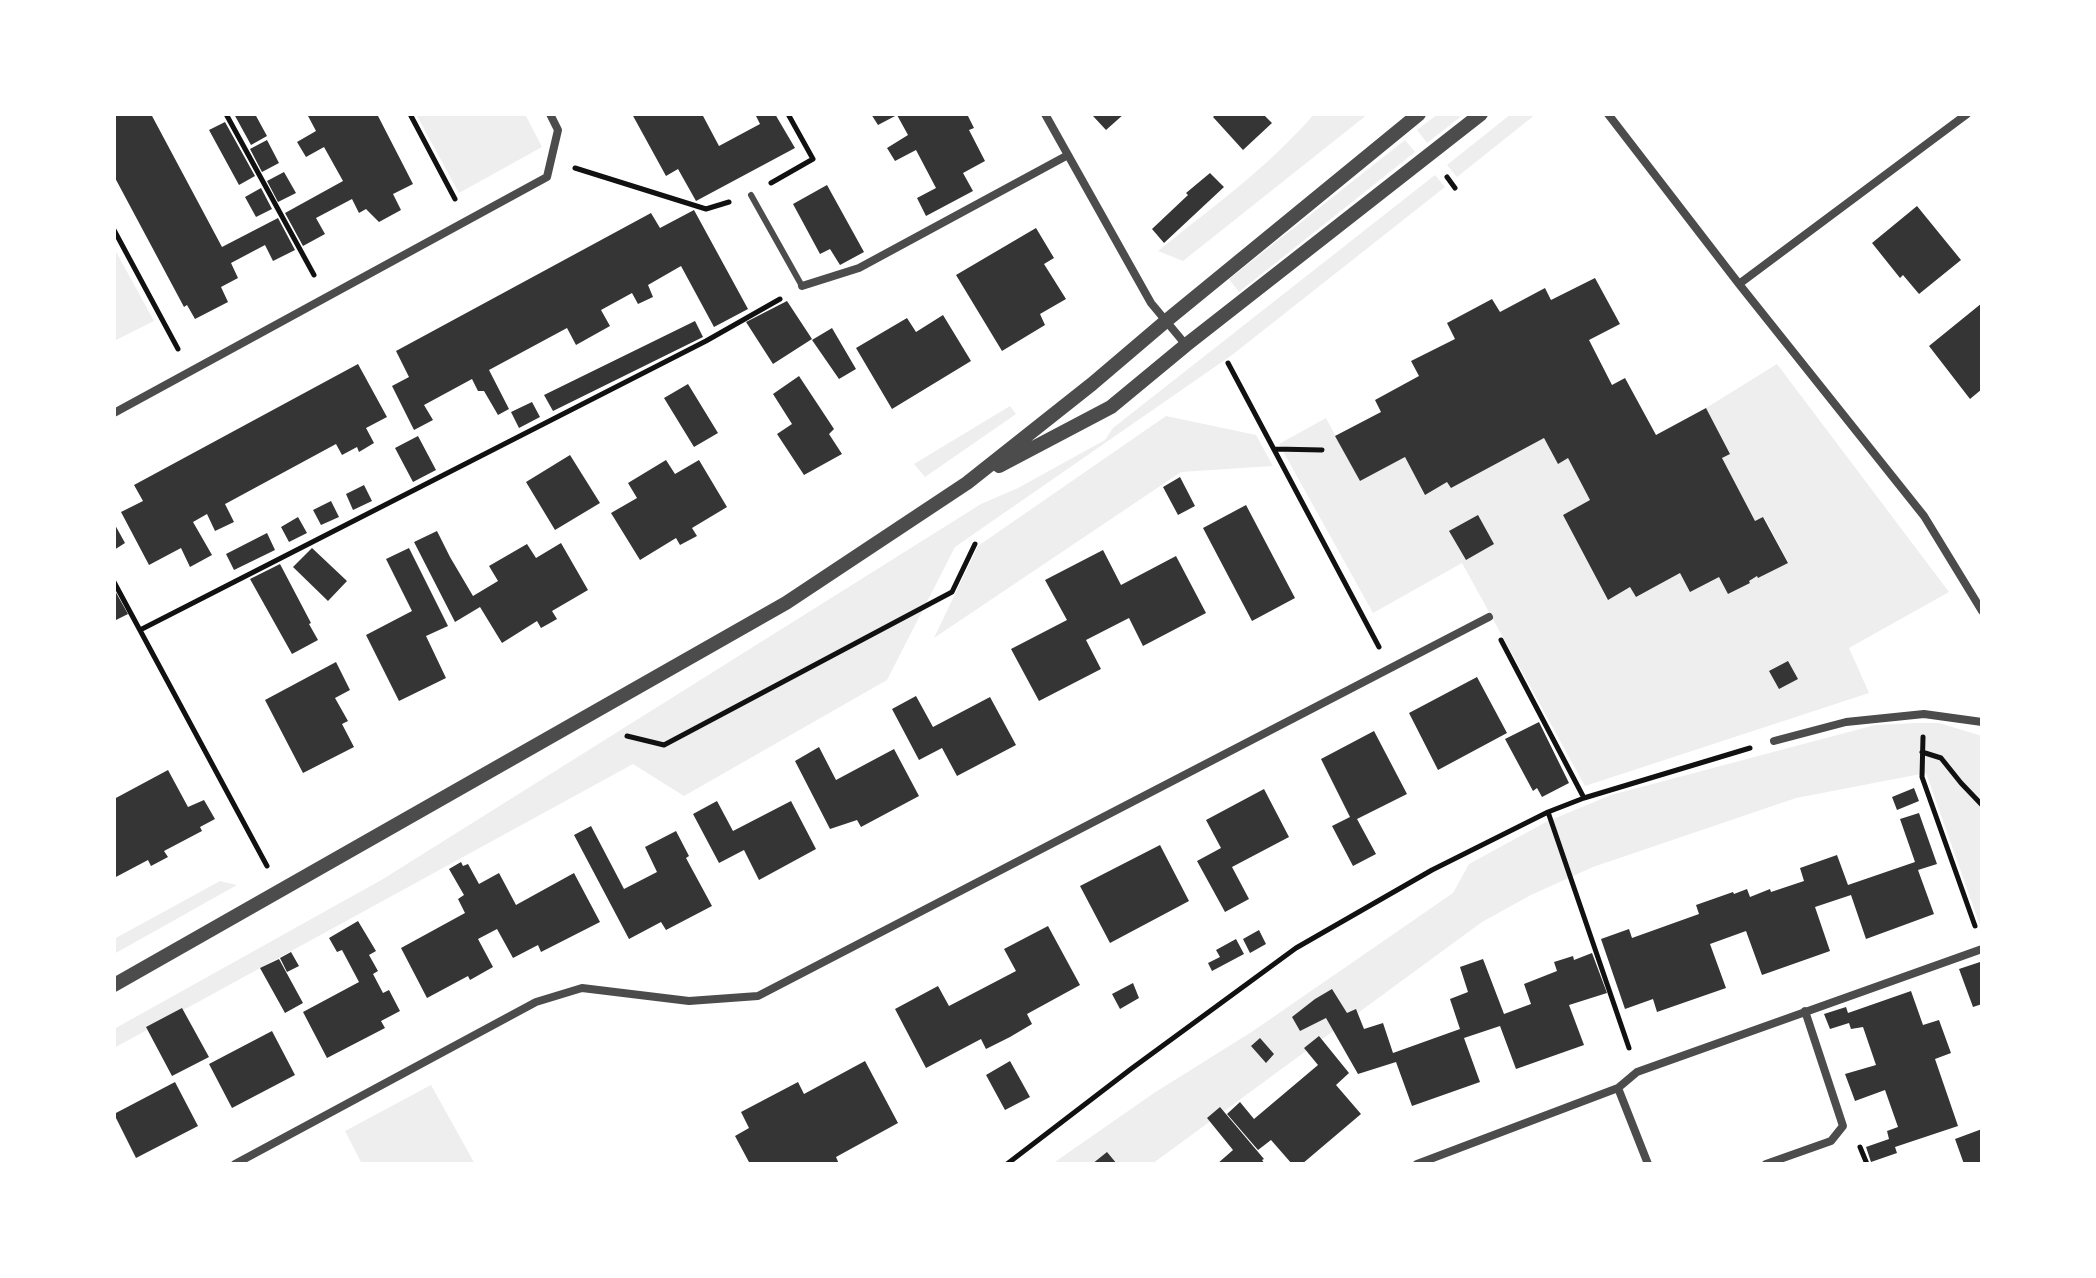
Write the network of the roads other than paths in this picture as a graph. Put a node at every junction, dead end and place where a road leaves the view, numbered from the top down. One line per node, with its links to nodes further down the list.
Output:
1 (550, 114): 13 (street)
2 (1045, 114): 7 (street)
3 (1419, 114): 11 (street)
4 (1481, 114): 12 (street)
5 (1608, 114): 9 (street)
6 (1967, 114): 9 (street)
7 (1068, 155): 10 (street); 11 (street)
8 (751, 195): 10 (lane)
9 (1739, 284): 15 (street)
10 (802, 286)
11 (1166, 321): 12 (street); 14 (street)
12 (1186, 345): 14 (street)
13 (114, 413)
14 (967, 483): 20 (street)
15 (1982, 611)
16 (1489, 617): 23 (street)
17 (1982, 722): 18 (street)
18 (1774, 741)
19 (1982, 949): 21 (street)
20 (114, 985)
21 (1805, 1011): 22 (street); 26 (street)
22 (1618, 1088): 24 (street); 25 (street)
23 (235, 1164)
24 (1417, 1164)
25 (1648, 1164)
26 (1766, 1164)

